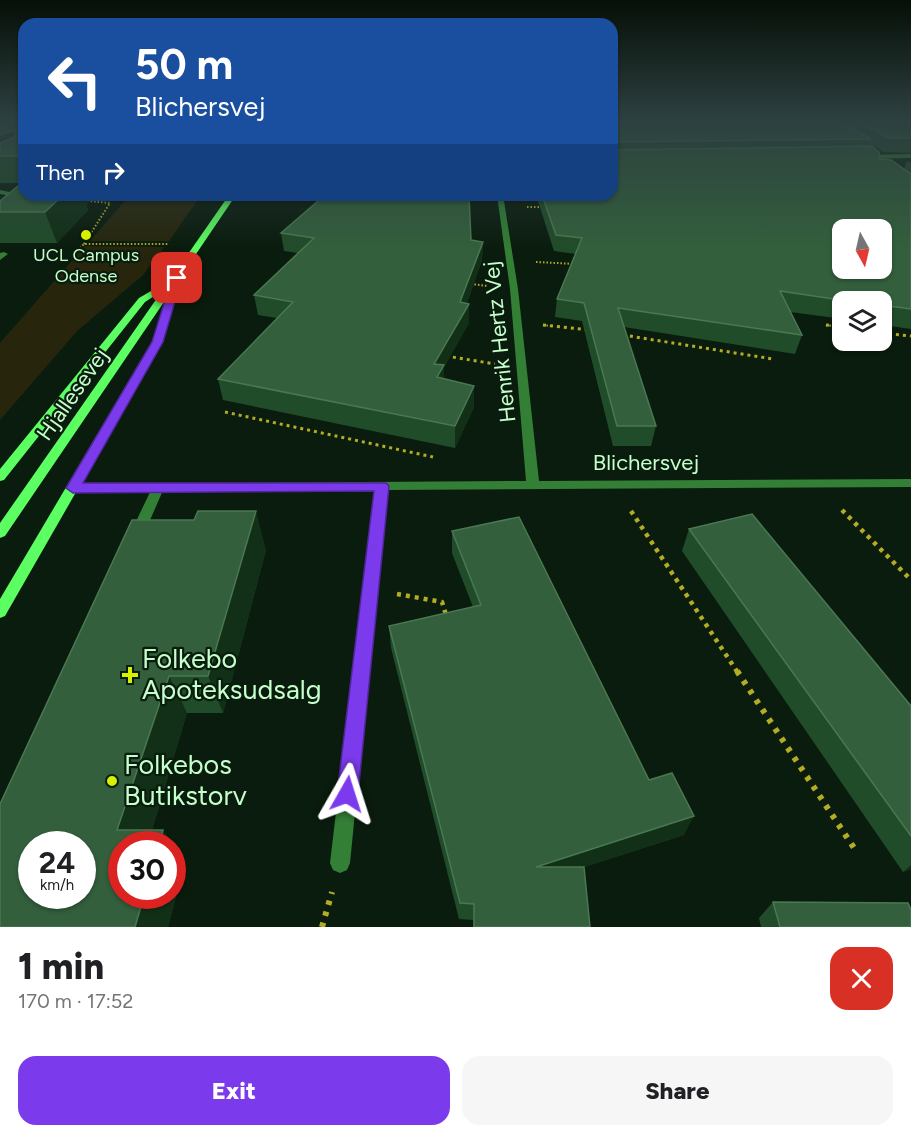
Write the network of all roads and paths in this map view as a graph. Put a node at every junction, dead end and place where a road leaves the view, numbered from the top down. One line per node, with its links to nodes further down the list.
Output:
1 (0, 192): 2 (street)
2 (12, 194)
3 (80, 201): 8 (path)
4 (229, 201): 9 (main road, Hjallesevej)
5 (500, 201): 6 (street, Henrik Hertz Vej)
6 (501, 207): 7 (path); 11 (street, Henrik Hertz Vej)
7 (548, 207)
8 (84, 244): 9 (path); 10 (path)
9 (201, 244): 13 (main road, Hjallesevej)
10 (75, 254)
11 (510, 262): 12 (path); 15 (street, Henrik Hertz Vej)
12 (579, 264)
13 (177, 278): 28 (main road); 34 (main road, Hjallesevej); 36 (main road, Hjallesevej)
14 (468, 283): 15 (path)
15 (514, 289): 16 (street, Henrik Hertz Vej)
16 (517, 322): 19 (path); 25 (street, Henrik Hertz Vej)
17 (826, 325): 18 (path)
18 (832, 326)
19 (590, 330)
20 (612, 334): 24 (path)
21 (892, 334): 22 (path)
22 (911, 336)
23 (439, 355): 25 (path)
24 (773, 359)
25 (520, 368): 33 (street, Henrik Hertz Vej)
26 (225, 412): 27 (path)
27 (442, 459)
28 (0, 477)
29 (911, 483): 30 (street, Blichersvej)
30 (818, 484): 31 (street, Blichersvej); 38 (path)
31 (614, 485): 33 (street, Blichersvej); 42 (path)
32 (381, 486): 33 (street, Blichersvej); 35 (street, Blichersvej); 39 (street)
33 (533, 486)
34 (73, 488): 35 (street, Blichersvej); 40 (main road, Hjallesevej)
35 (158, 488): 37 (street)
36 (0, 533)
37 (130, 550)
38 (911, 580)
39 (370, 589): 41 (path); 43 (street)
40 (0, 612)
41 (449, 624)
42 (854, 848)
43 (340, 863)

